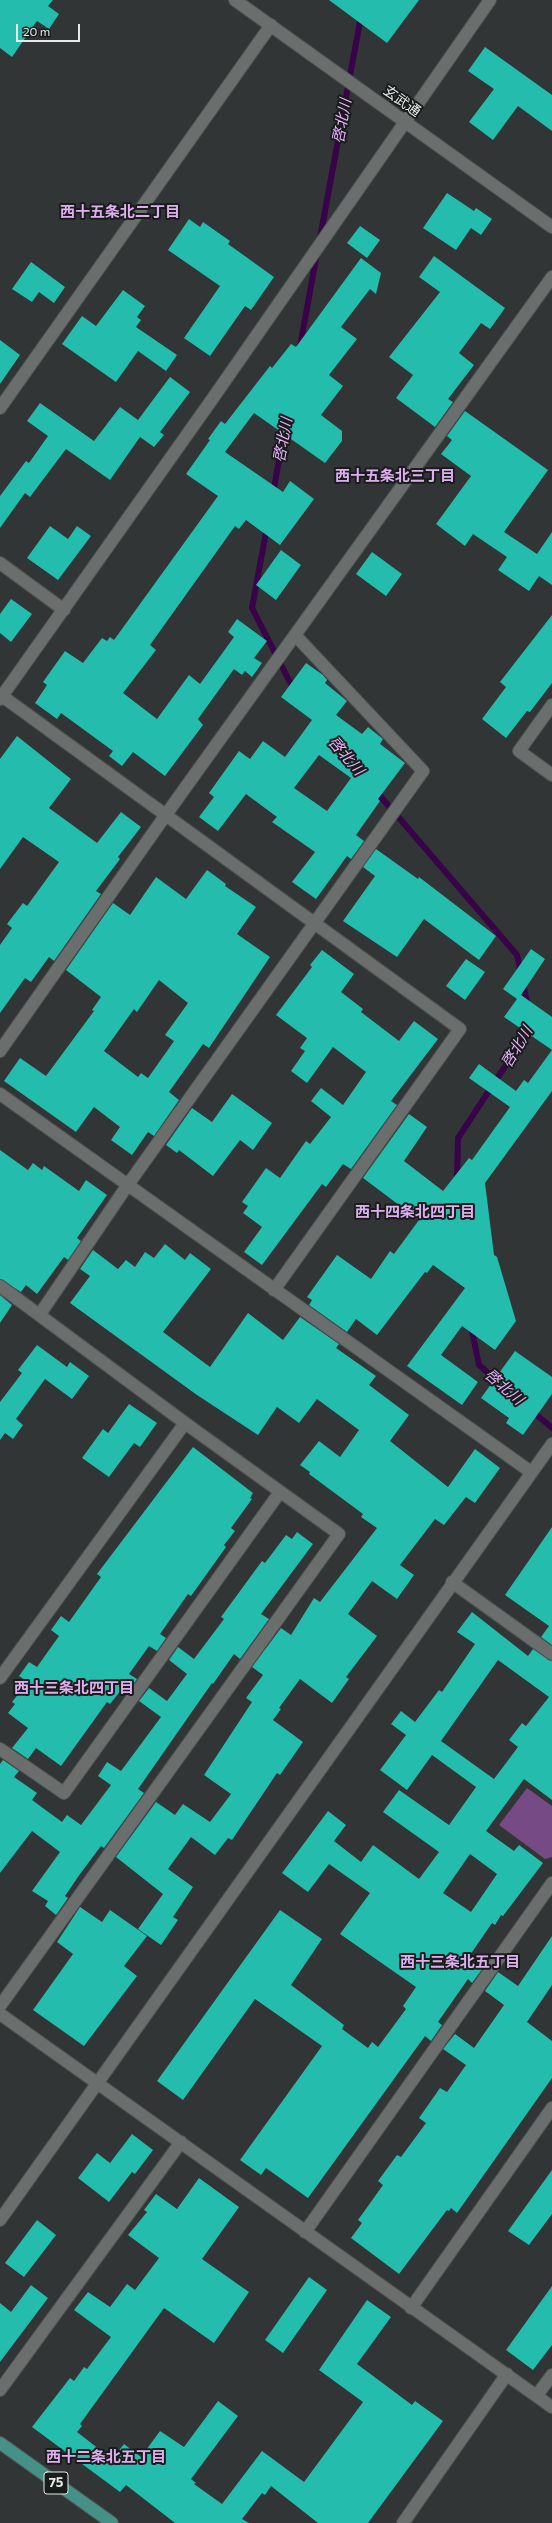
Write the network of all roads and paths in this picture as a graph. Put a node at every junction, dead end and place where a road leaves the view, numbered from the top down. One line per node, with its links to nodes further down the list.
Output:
1 (235, 0): 3 (street, 玄武通)
2 (490, 0): 4 (street)
3 (271, 25): 4 (street, 玄武通); 7 (street)
4 (405, 121): 5 (street, 玄武通); 9 (street)
5 (552, 228)
6 (552, 277): 10 (street)
7 (0, 408)
8 (0, 563): 9 (street)
9 (64, 610): 11 (street)
10 (295, 635): 14 (street); 15 (street)
11 (1, 697): 14 (street)
12 (552, 705): 13 (street)
13 (552, 775)
14 (165, 816): 15 (street); 16 (street)
15 (313, 923): 18 (street); 20 (street)
16 (0, 1051)
17 (0, 1094): 18 (street)
18 (127, 1186): 20 (street); 21 (street)
19 (0, 1286): 21 (street)
20 (274, 1290): 24 (street)
21 (40, 1314): 22 (street)
22 (185, 1423): 25 (street); 28 (street)
23 (552, 1444): 24 (street)
24 (531, 1472): 26 (street)
25 (280, 1492): 29 (street); 31 (street)
26 (452, 1582): 27 (street); 33 (street)
27 (552, 1654)
28 (0, 1678)
29 (0, 1748)
30 (552, 1883): 37 (street)
31 (0, 2006)
32 (0, 2014): 33 (street)
33 (98, 2084): 35 (street); 36 (street)
34 (552, 2108): 38 (street)
35 (181, 2142): 37 (street); 41 (street)
36 (0, 2220)
37 (305, 2232): 38 (street)
38 (411, 2308): 39 (street)
39 (507, 2374): 42 (street); 46 (street)
40 (552, 2375): 42 (street)
41 (0, 2390)
42 (537, 2395): 43 (street)
43 (552, 2407)
44 (0, 2443): 45 (main road, 75)
45 (112, 2523)
46 (403, 2523)

